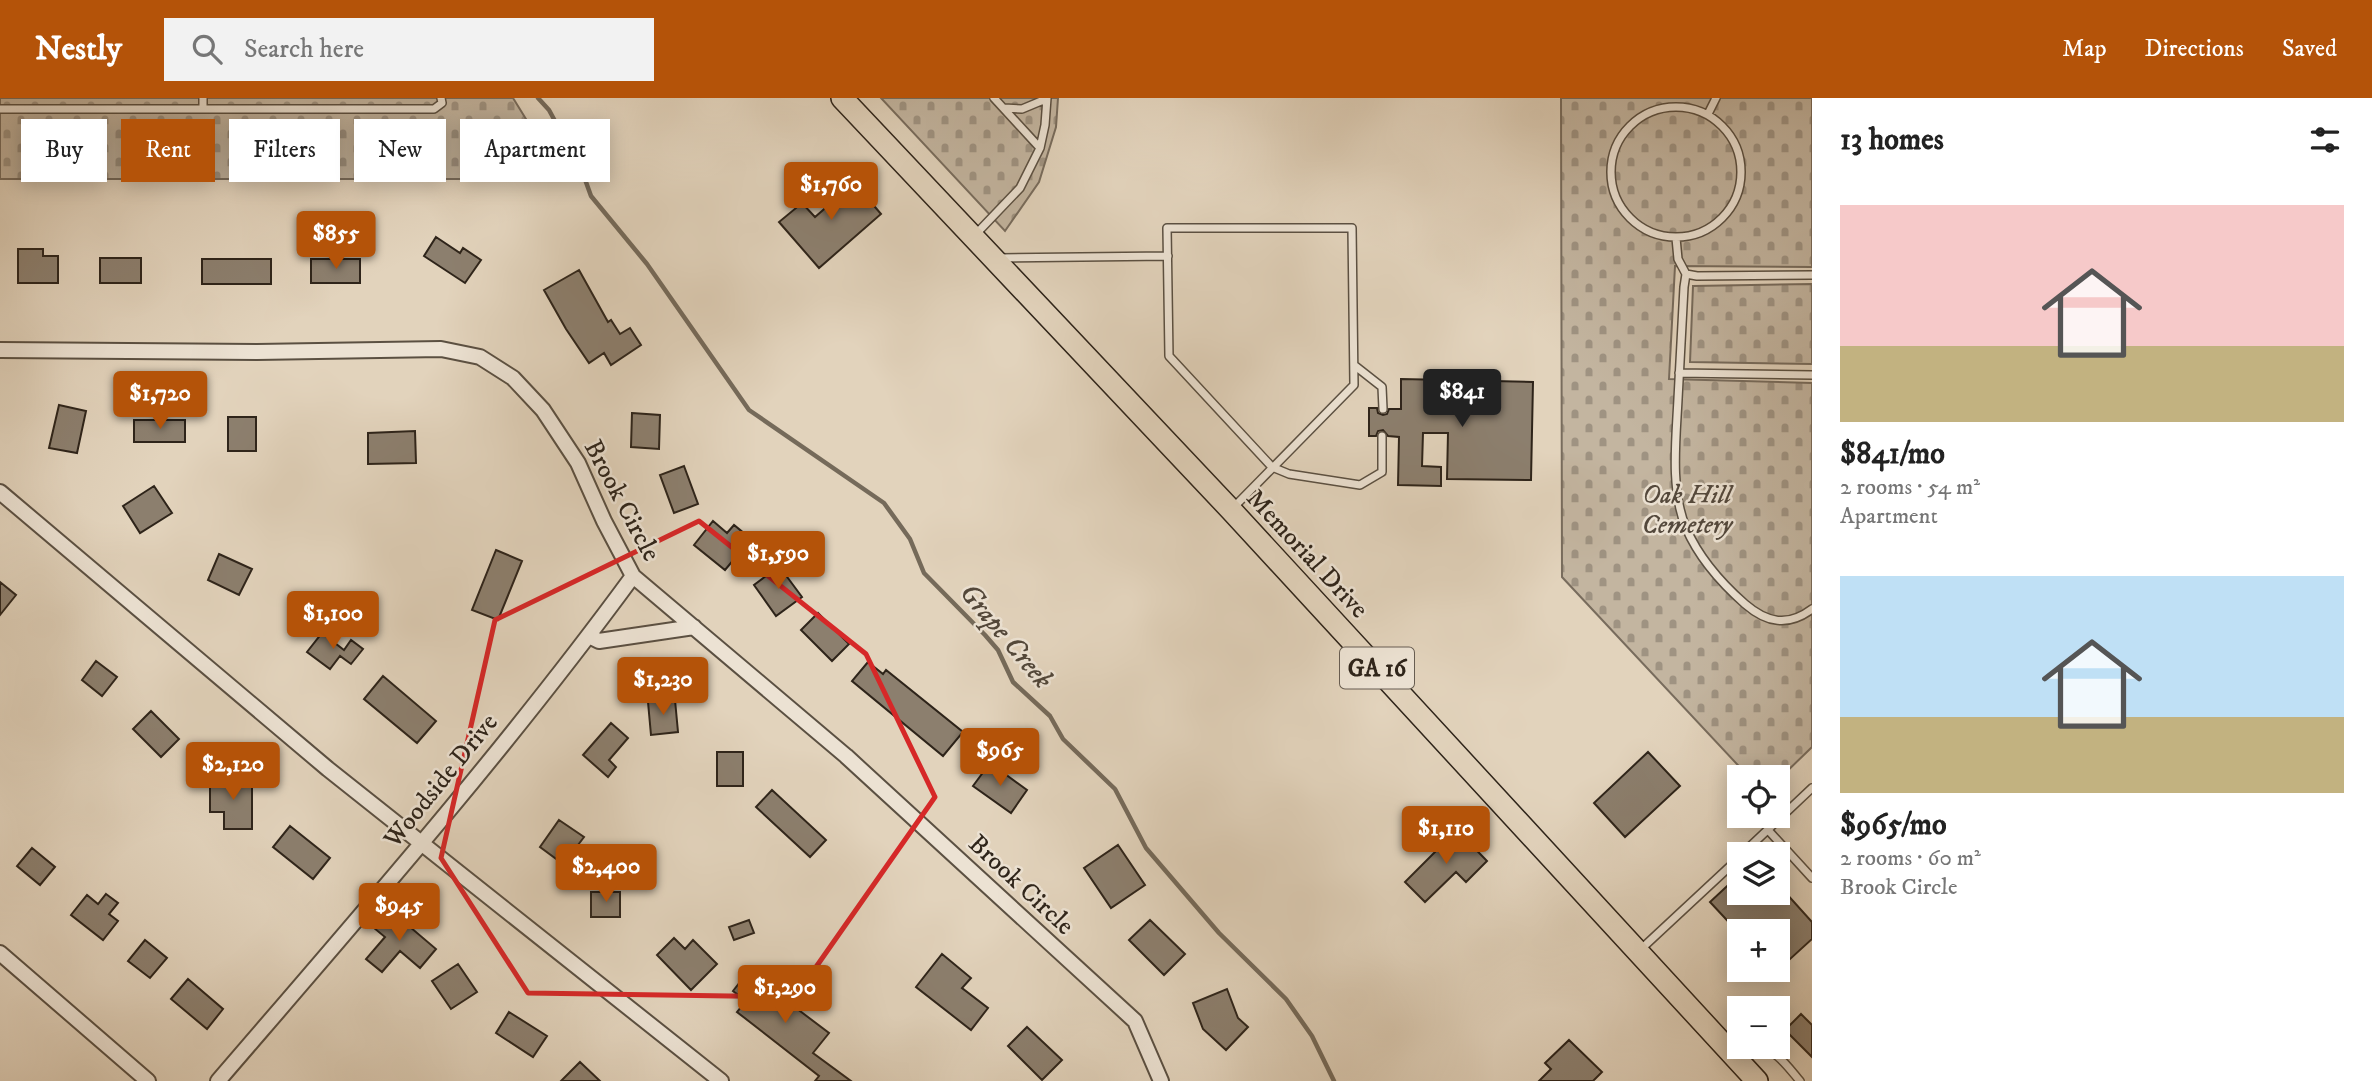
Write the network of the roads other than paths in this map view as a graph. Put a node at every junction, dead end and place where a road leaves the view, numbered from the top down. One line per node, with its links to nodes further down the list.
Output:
1 (85, 98): 10 (lane)
2 (203, 98): 11 (lane)
3 (442, 98): 11 (lane)
4 (842, 98): 14 (main road, Memorial Drive / GA 16)
5 (994, 98): 8 (lane)
6 (1716, 98): 12 (lane)
7 (1046, 99): 8 (lane); 13 (lane)
8 (1003, 108): 13 (lane)
9 (0, 109): 10 (lane)
10 (84, 109): 11 (lane)
11 (203, 109)
12 (1708, 114): 15 (lane); 15 (lane)
13 (1040, 148): 14 (lane)
14 (973, 237): 17 (main road, Memorial Drive / GA 16)
15 (1676, 238): 18 (lane)
16 (1168, 256): 17 (lane); 21 (lane); 26 (lane)
17 (994, 258): 28 (main road, Memorial Drive / GA 16)
18 (1686, 274): 19 (lane); 22 (lane)
19 (1812, 275)
20 (3, 352): 29 (street, Brook Circle)
21 (1353, 365): 24 (lane); 26 (lane)
22 (1679, 373): 23 (lane); 30 (lane)
23 (1812, 375)
24 (1383, 409)
25 (1382, 436): 26 (lane)
26 (1272, 467): 28 (lane)
27 (0, 492): 35 (street)
28 (1231, 510): 39 (main road, Memorial Drive / GA 16)
29 (633, 576): 31 (street, Brook Circle); 32 (street, Woodside Drive)
30 (1812, 609)
31 (694, 627): 32 (street); 45 (street, Brook Circle)
32 (589, 636): 35 (street, Woodside Drive)
33 (1812, 788): 34 (lane)
34 (1768, 830): 36 (lane); 38 (lane)
35 (423, 842): 43 (street, Woodside Drive); 44 (street)
36 (1755, 842)
37 (1727, 868): 39 (lane)
38 (1812, 878)
39 (1639, 952): 41 (main road, Memorial Drive / GA 16)
40 (3, 961): 42 (street)
41 (1740, 1062): 46 (main road, Memorial Drive / GA 16); 47 (lane)
42 (148, 1081)
43 (218, 1081)
44 (721, 1081)
45 (1161, 1081)
46 (1757, 1081)
47 (1800, 1081)

